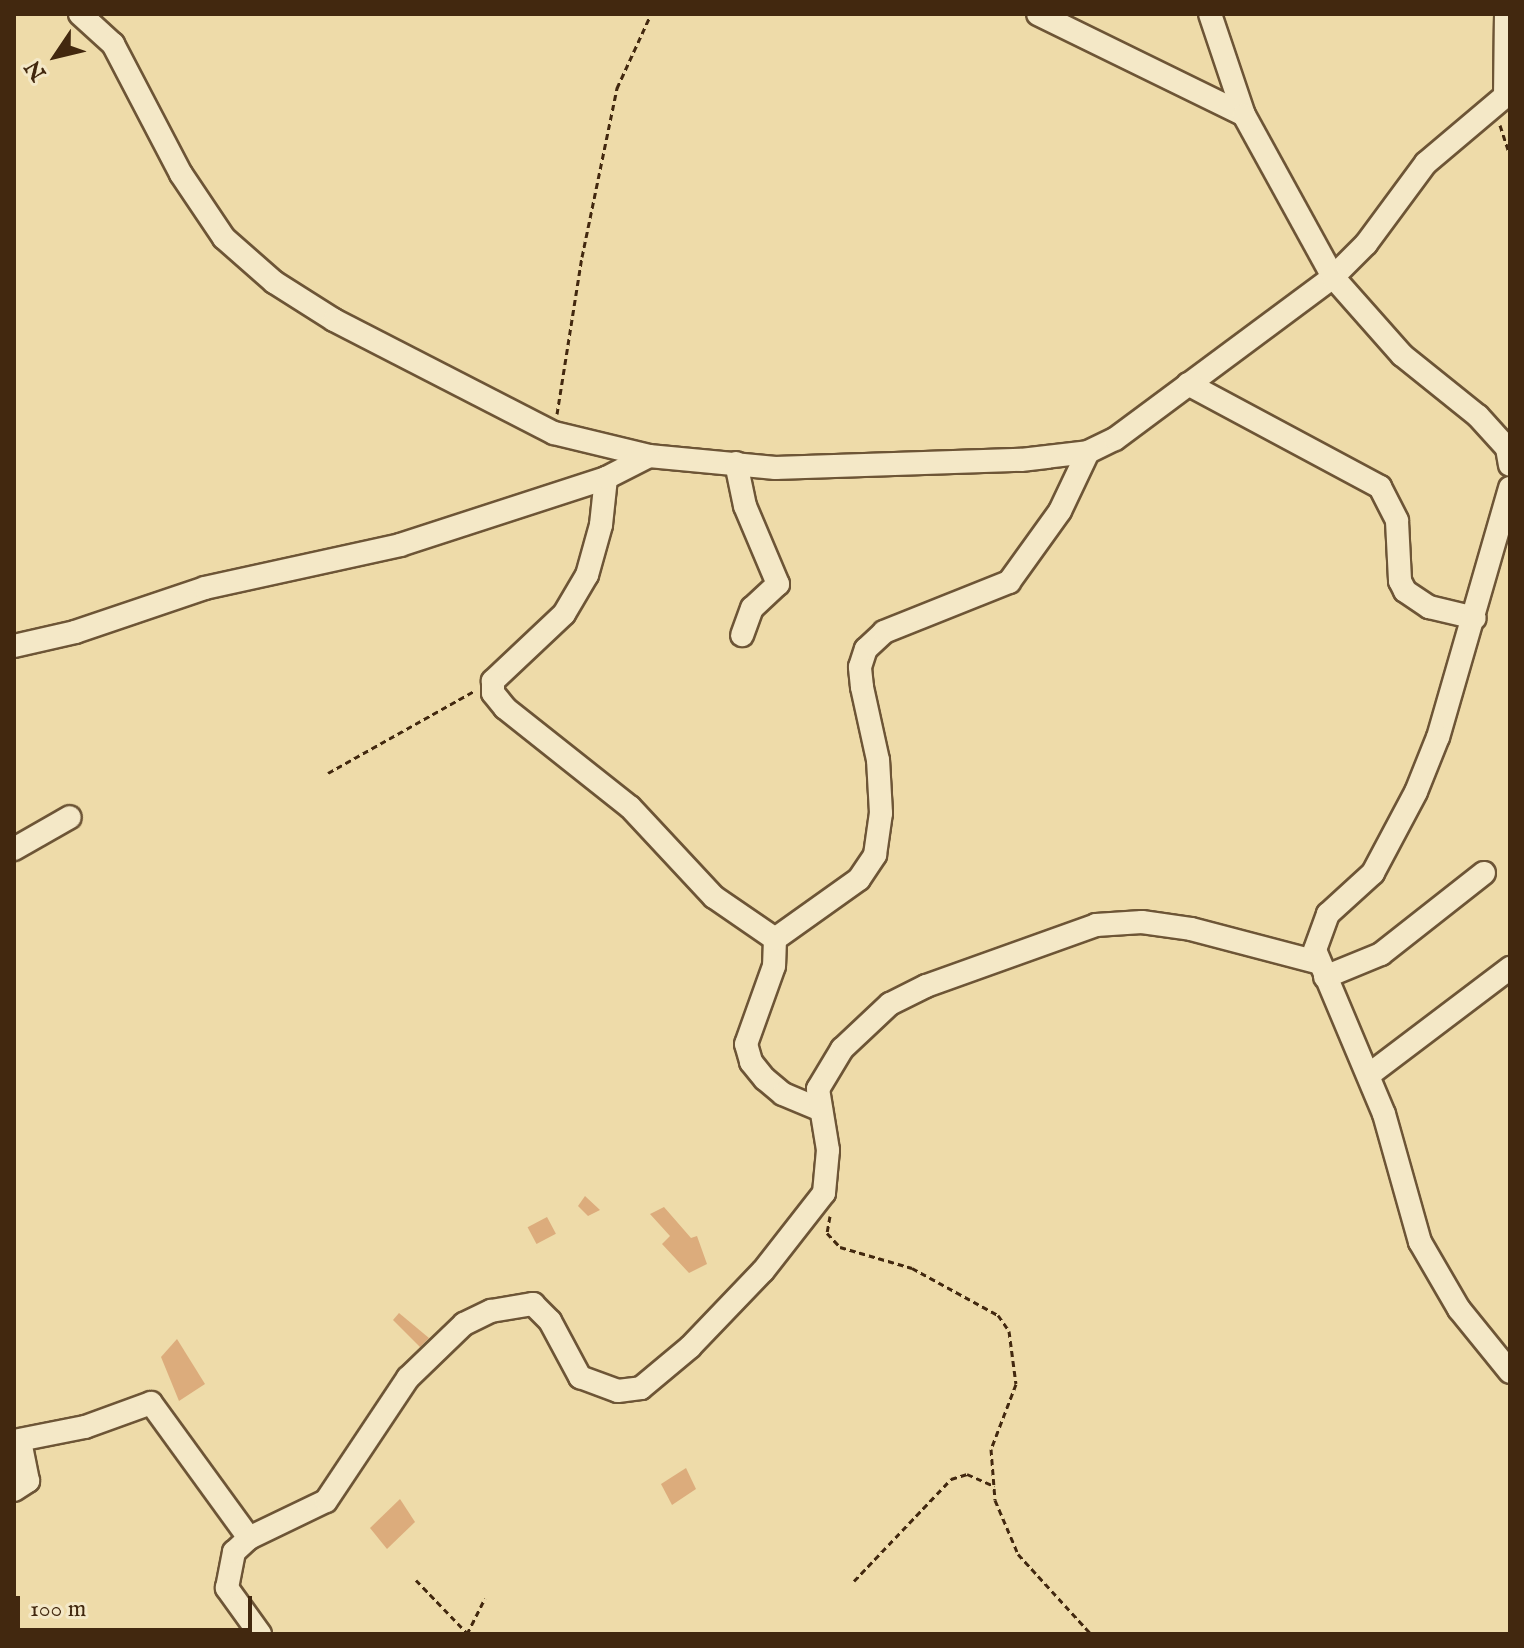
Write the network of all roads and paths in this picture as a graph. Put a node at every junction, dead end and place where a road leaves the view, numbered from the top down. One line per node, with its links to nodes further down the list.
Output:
1 (80, 14): 13 (street)
2 (651, 14): 13 (path)
3 (1038, 14): 7 (street)
4 (1210, 14): 7 (street)
5 (1506, 14): 6 (street)
6 (1502, 99): 8 (path); 11 (street)
7 (1244, 115): 11 (street)
8 (1510, 156)
9 (1510, 187): 10 (path)
10 (1510, 197)
11 (1333, 277): 12 (street); 15 (street)
12 (1188, 384): 14 (street); 20 (street)
13 (554, 433): 16 (street)
14 (1088, 452): 17 (street); 28 (street)
15 (1509, 454)
16 (649, 456): 17 (street); 18 (street)
17 (736, 463): 21 (street)
18 (606, 478): 22 (street); 23 (street)
19 (1510, 488): 20 (street)
20 (1475, 618): 30 (street)
21 (742, 635)
22 (14, 646)
23 (493, 681): 24 (path); 28 (street)
24 (328, 773)
25 (70, 817): 26 (street)
26 (14, 849)
27 (1484, 873): 30 (street)
28 (775, 939): 32 (street)
29 (1510, 968): 31 (street)
30 (1321, 969): 31 (street); 32 (street)
31 (1370, 1074): 34 (street)
32 (821, 1110): 33 (street)
33 (824, 1193): 36 (path); 38 (street)
34 (1510, 1372)
35 (17, 1441): 37 (street); 38 (street)
36 (994, 1486): 40 (path); 44 (path)
37 (14, 1490)
38 (249, 1538): 42 (street)
39 (416, 1580): 43 (path)
40 (854, 1581)
41 (485, 1598): 43 (path)
42 (260, 1634)
43 (468, 1634)
44 (1091, 1634)

